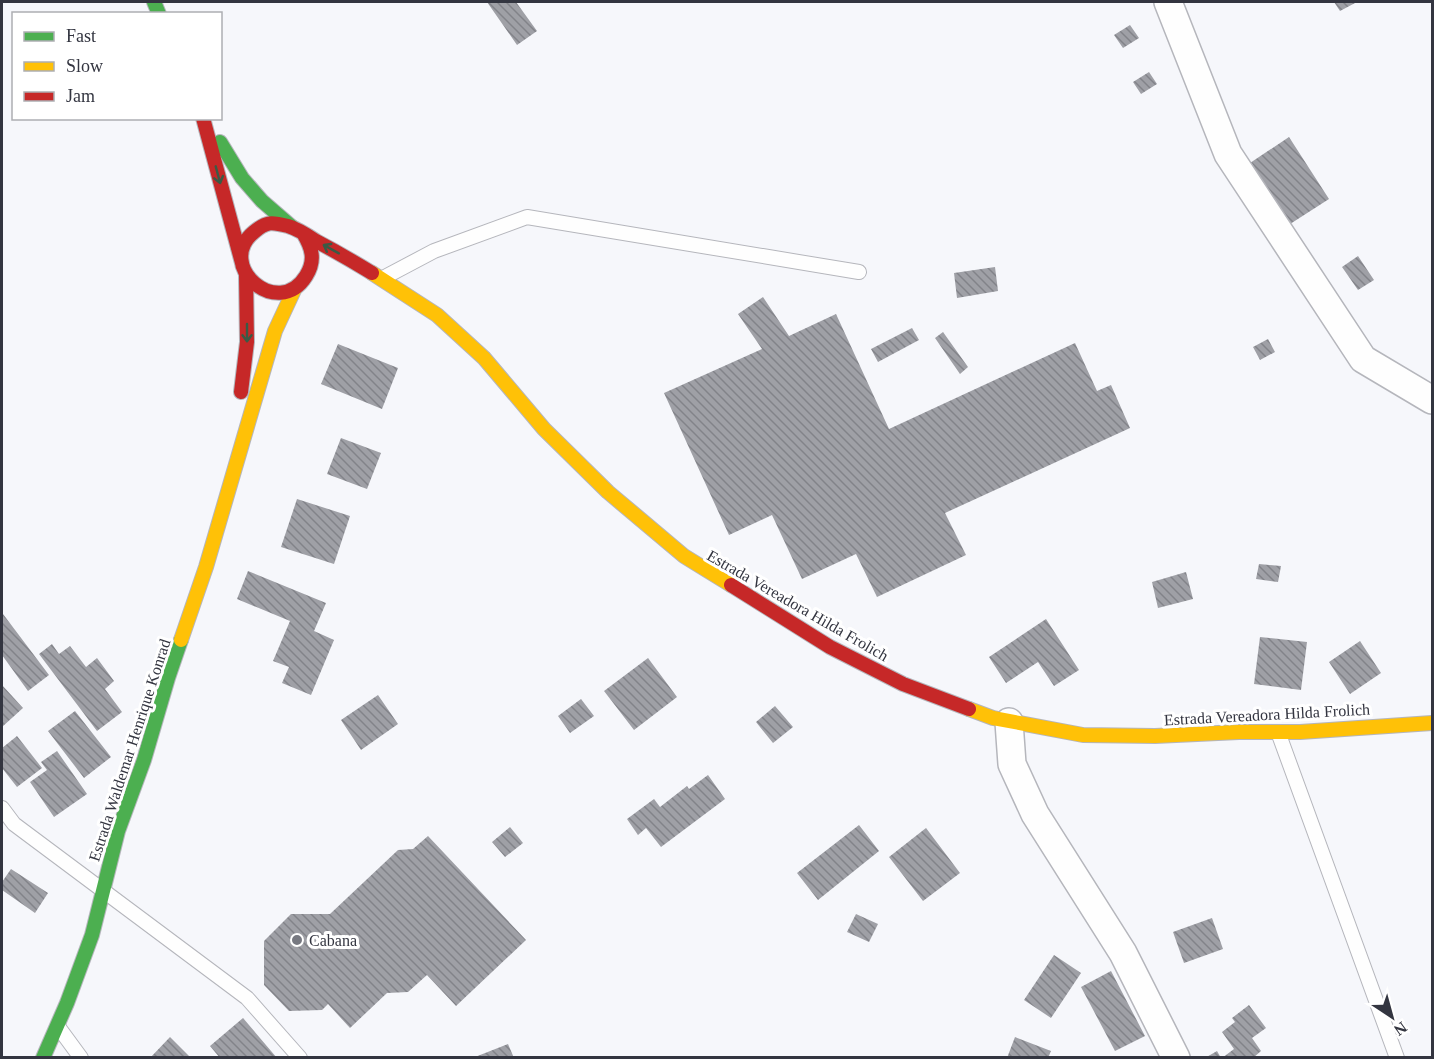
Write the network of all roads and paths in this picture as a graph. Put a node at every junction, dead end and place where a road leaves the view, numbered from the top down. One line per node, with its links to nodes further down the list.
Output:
1 (1168, 2): 10 (street)
2 (205, 120): 4 (main road)
3 (205, 120): 6 (main road, one-way to 6)
4 (297, 230): 5 (main road, Estrada Vereadora Hilda Frolich, one-way to 4); 6 (main road); 9 (main road)
5 (359, 265): 8 (main road, Estrada Vereadora Hilda Frolich); 9 (main road)
6 (244, 269): 9 (main road); 11 (main road, Estrada Waldemar Henrique Konrad, one-way to 11)
7 (859, 272): 8 (lane)
8 (382, 279): 12 (main road, Estrada Vereadora Hilda Frolich)
9 (299, 283): 11 (main road, Estrada Waldemar Henrique Konrad)
10 (1432, 400)
11 (241, 450): 16 (main road, Estrada Waldemar Henrique Konrad)
12 (1009, 722): 14 (main road, Estrada Vereadora Hilda Frolich); 21 (street)
13 (1432, 723): 14 (main road, Estrada Vereadora Hilda Frolich)
14 (1278, 732): 22 (lane)
15 (2, 808): 16 (lane)
16 (102, 891): 17 (main road, Estrada Waldemar Henrique Konrad); 20 (lane)
17 (57, 1025): 18 (main road, Estrada Waldemar Henrique Konrad); 19 (lane)
18 (43, 1058)
19 (81, 1058)
20 (300, 1058)
21 (1176, 1058)
22 (1397, 1058)

